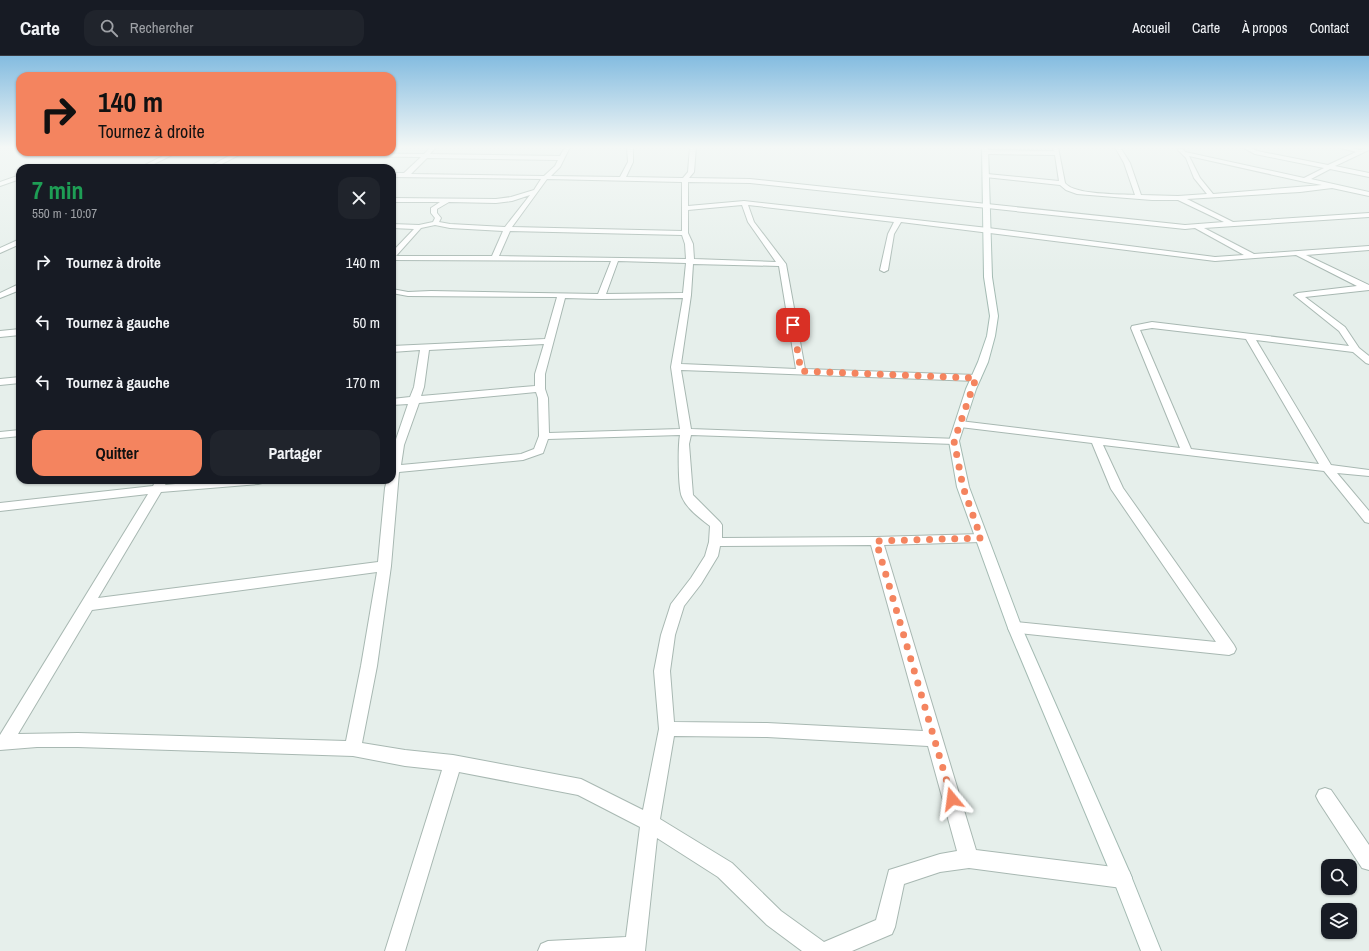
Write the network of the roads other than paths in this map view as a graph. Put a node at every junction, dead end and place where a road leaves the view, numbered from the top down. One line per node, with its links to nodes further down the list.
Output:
1 (685, 189): 19 (street)
2 (837, 189): 17 (street)
3 (987, 189): 17 (street)
4 (1066, 189): 13 (street)
5 (1136, 189): 13 (street)
6 (1206, 189): 12 (street)
7 (1310, 189): 12 (street)
8 (1345, 189): 11 (street)
9 (536, 191): 16 (street); 27 (street)
10 (934, 194): 17 (street)
11 (1369, 194)
12 (1211, 195): 14 (street)
13 (1139, 197): 14 (street)
14 (1178, 198): 23 (street)
15 (396, 200): 16 (street)
16 (448, 201): 22 (street)
17 (986, 202): 26 (street); 28 (street)
18 (744, 203): 19 (street); 21 (street); 40 (street)
19 (686, 208): 29 (street)
20 (1368, 216): 23 (street)
21 (898, 221): 28 (street); 41 (street)
22 (435, 223): 25 (street); 27 (street)
23 (1232, 224): 26 (street)
24 (396, 226): 25 (street)
25 (419, 227): 33 (street)
26 (1197, 227): 35 (street)
27 (507, 229): 29 (street); 37 (street)
28 (988, 230): 35 (street); 60 (street)
29 (686, 233): 39 (street)
30 (16, 243): 32 (street)
31 (1369, 248): 34 (street)
32 (0, 251)
33 (396, 253)
34 (1298, 253): 35 (street); 42 (street)
35 (1253, 256)
36 (396, 257): 37 (street)
37 (495, 258): 38 (street)
38 (615, 259): 39 (street); 49 (street)
39 (690, 260): 40 (street); 47 (street)
40 (782, 264): 59 (street)
41 (884, 270)
42 (1368, 288): 56 (street)
43 (16, 289): 48 (street)
44 (396, 292): 46 (street)
45 (16, 295): 48 (street)
46 (562, 295): 49 (street); 53 (street)
47 (687, 295): 49 (street); 58 (street)
48 (0, 297)
49 (601, 297)
50 (16, 332): 51 (street)
51 (0, 334)
52 (1249, 336): 56 (street); 73 (street); 76 (street)
53 (549, 341): 54 (street); 63 (street)
54 (425, 348): 55 (street); 64 (street)
55 (396, 349)
56 (1356, 350): 57 (street)
57 (1369, 361)
58 (676, 367): 59 (street); 67 (street)
59 (801, 371): 60 (street)
60 (976, 378): 66 (street)
61 (16, 380): 62 (street)
62 (0, 382)
63 (540, 389): 64 (street); 70 (street)
64 (414, 401): 65 (street); 74 (street)
65 (396, 402)
66 (960, 424): 71 (street); 72 (street)
67 (686, 432): 70 (street); 72 (street); 84 (street)
68 (16, 433): 69 (street)
69 (0, 435)
70 (544, 436): 75 (street)
71 (1096, 440): 73 (street); 87 (street)
72 (954, 441): 82 (street)
73 (1187, 452): 76 (street)
74 (396, 456)
75 (396, 468)
76 (1328, 469): 77 (street); 81 (street)
77 (1369, 473)
78 (159, 484): 80 (street); 86 (street)
79 (391, 484): 85 (street)
80 (1, 509)
81 (1369, 519)
82 (981, 538): 83 (street); 87 (street)
83 (876, 541): 84 (street); 89 (street)
84 (715, 542): 88 (street)
85 (384, 566): 86 (street); 91 (street)
86 (87, 606): 90 (street)
87 (1015, 628): 97 (street)
88 (667, 729): 89 (street); 94 (street)
89 (935, 739): 95 (street)
90 (3, 742): 91 (street)
91 (353, 749): 92 (street)
92 (453, 763): 94 (street); 99 (street)
93 (1325, 796): 96 (street)
94 (650, 823): 98 (street); 101 (street)
95 (969, 859): 97 (street); 102 (street)
96 (1369, 860)
97 (1122, 878): 103 (street)
98 (636, 949): 100 (street)
99 (395, 951)
100 (548, 951)
101 (819, 951)
102 (827, 951)
103 (1151, 951)

